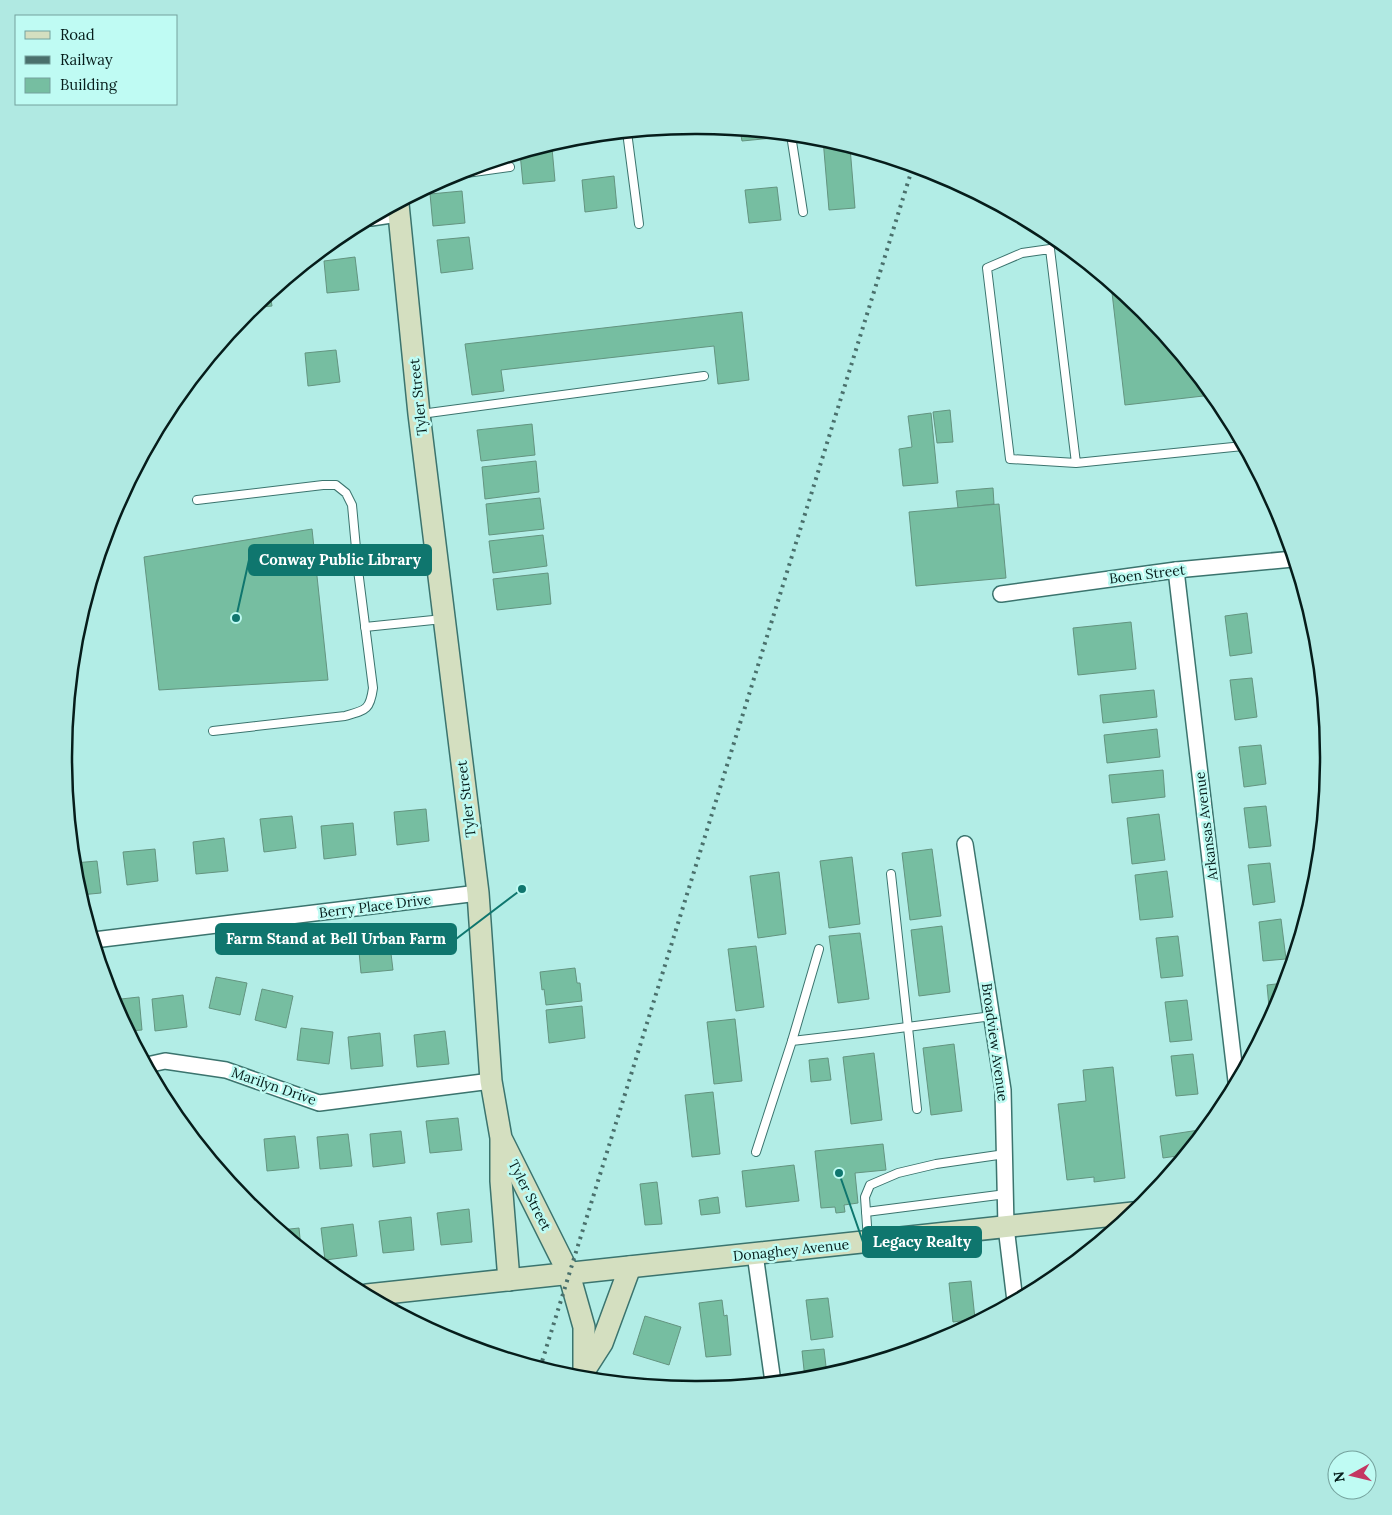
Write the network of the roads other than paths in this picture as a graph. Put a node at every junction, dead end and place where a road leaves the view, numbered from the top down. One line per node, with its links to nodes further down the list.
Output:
1 (628, 138): 7 (lane)
2 (792, 142): 6 (lane)
3 (510, 168): 4 (lane)
4 (485, 171)
5 (398, 210): 9 (street, Tyler Street)
6 (803, 212)
7 (639, 224)
8 (704, 376): 9 (lane)
9 (419, 414): 14 (street, Tyler Street)
10 (1236, 447): 11 (lane)
11 (1076, 463): 11 (lane)
12 (197, 500): 15 (lane)
13 (1287, 560): 16 (street, Boen Street)
14 (437, 562): 15 (lane); 18 (street, Tyler Street)
15 (358, 570): 19 (lane)
16 (1176, 570): 17 (street, Boen Street); 30 (street, Arkansas Avenue)
17 (1001, 594)
18 (444, 619): 19 (lane); 23 (street, Tyler Street)
19 (366, 627): 20 (lane)
20 (213, 731)
21 (965, 844): 26 (street, Broadview Avenue)
22 (891, 874): 27 (lane)
23 (478, 893): 24 (street, Berry Place Drive); 31 (street, Tyler Street)
24 (100, 939)
25 (819, 949): 28 (lane)
26 (992, 1016): 27 (lane); 35 (street, Broadview Avenue)
27 (908, 1027): 28 (lane); 32 (lane)
28 (792, 1041): 34 (lane)
29 (153, 1064): 31 (street, Marilyn Drive)
30 (1235, 1071)
31 (491, 1081): 33 (street, Tyler Street)
32 (918, 1110)
33 (501, 1138): 43 (street, Tyler Street); 44 (street)
34 (756, 1152)
35 (1005, 1154): 36 (street, Broadview Avenue); 37 (lane)
36 (1006, 1194): 37 (lane); 39 (street, Broadview Avenue)
37 (866, 1212): 40 (lane)
38 (1119, 1215): 39 (street, Donaghey Avenue)
39 (1006, 1227): 40 (street, Donaghey Avenue); 45 (street, Broadview Avenue)
40 (868, 1242): 41 (street, Donaghey Avenue)
41 (755, 1254): 42 (street, Donaghey Avenue); 49 (street)
42 (630, 1268): 43 (street, Donaghey Avenue); 48 (street)
43 (569, 1274): 44 (street, Donaghey Avenue); 47 (street, Tyler Street)
44 (509, 1280): 46 (street, Donaghey Avenue)
45 (1014, 1293)
46 (379, 1294)
47 (583, 1371)
48 (585, 1371)
49 (772, 1376)

